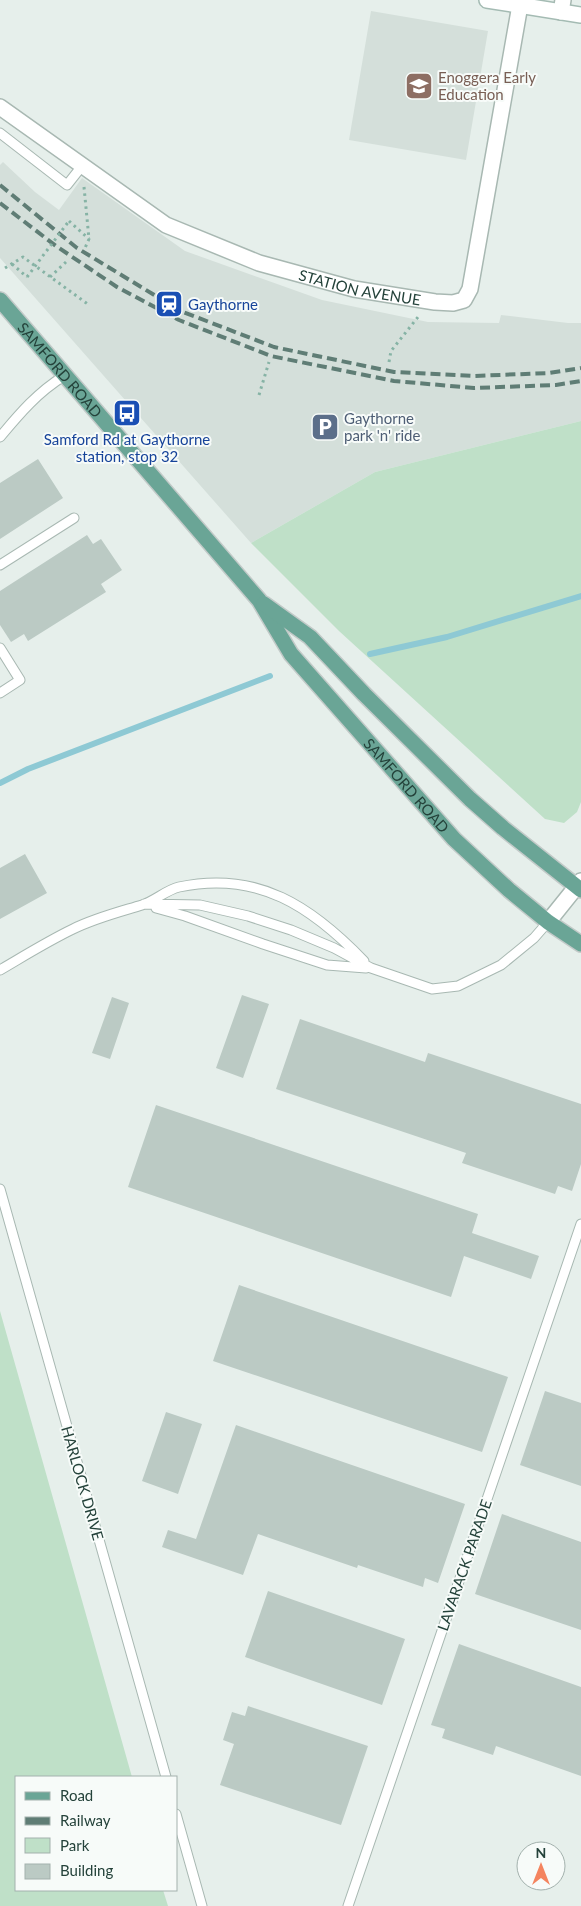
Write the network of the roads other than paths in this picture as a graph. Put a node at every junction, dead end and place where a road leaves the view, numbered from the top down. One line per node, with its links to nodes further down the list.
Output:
1 (487, 0): 2 (street)
2 (520, 5): 3 (street); 7 (street, STATION AVENUE)
3 (562, 6): 4 (street)
4 (581, 15)
5 (0, 107): 7 (street, STATION AVENUE)
6 (0, 133): 7 (lane)
7 (82, 166)
8 (0, 300): 9 (main road, SAMFORD ROAD)
9 (64, 376): 10 (lane); 13 (main road, SAMFORD ROAD)
10 (0, 437)
11 (74, 518): 12 (lane)
12 (0, 565)
13 (259, 600): 16 (main road, SAMFORD ROAD); 18 (main road, SAMFORD ROAD)
14 (0, 648): 15 (lane)
15 (0, 693)
16 (580, 886): 18 (street)
17 (144, 904): 20 (lane); 20 (lane); 20 (lane); 21 (lane)
18 (548, 922): 19 (main road, SAMFORD ROAD); 20 (lane)
19 (581, 944)
20 (371, 968)
21 (0, 970)
22 (0, 1189): 24 (lane, HARLOCK DRIVE)
23 (581, 1224): 27 (lane, LAVARACK PARADE)
24 (166, 1776)
25 (178, 1821): 26 (lane)
26 (202, 1906)
27 (348, 1906)

